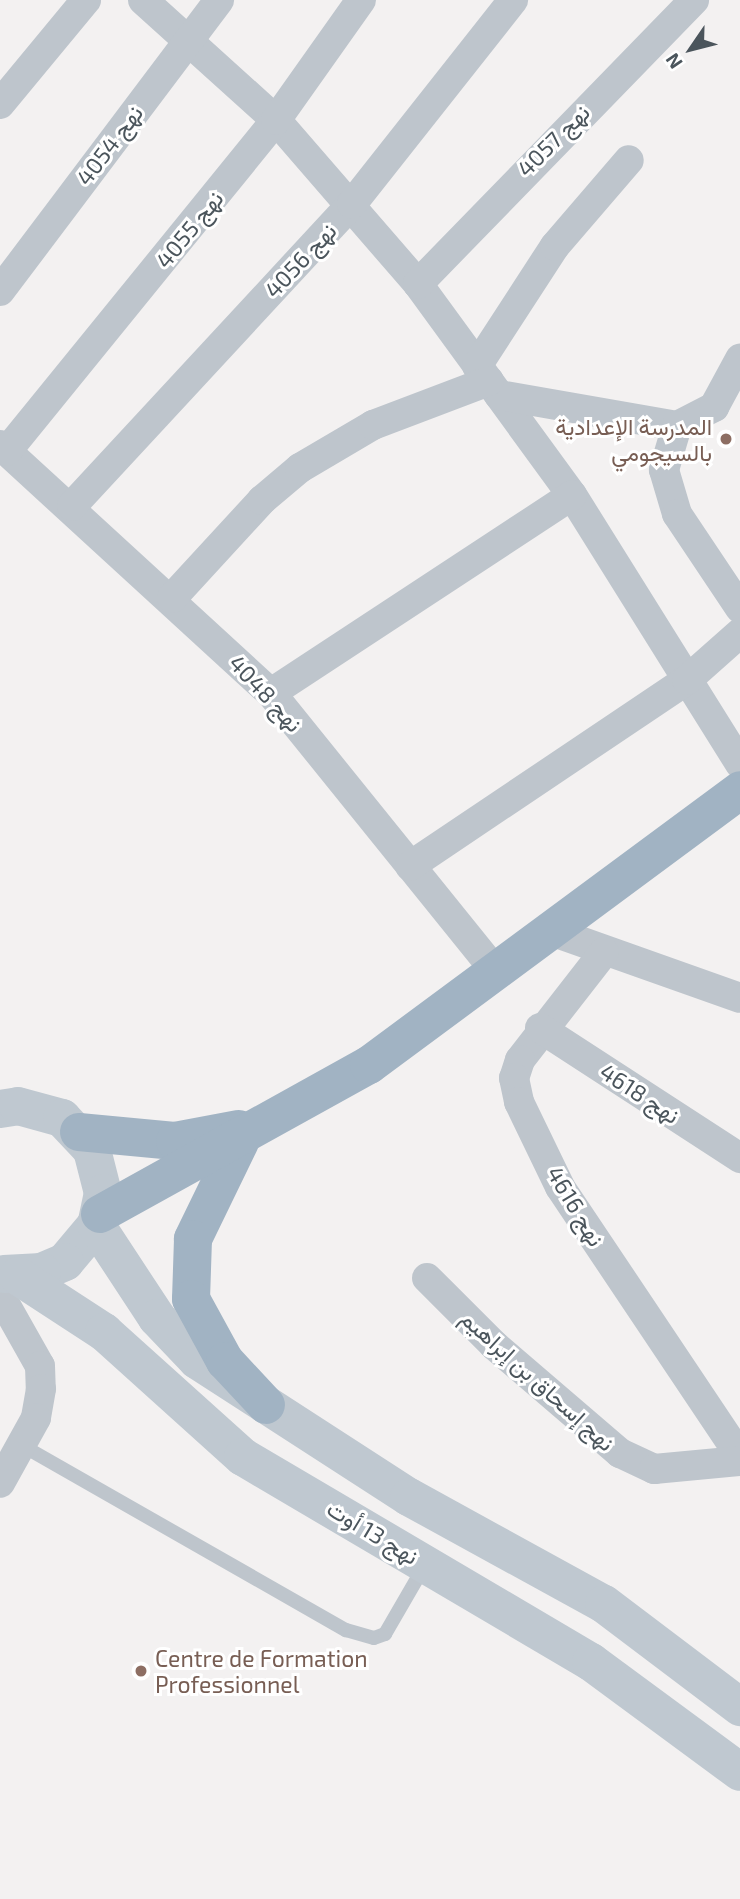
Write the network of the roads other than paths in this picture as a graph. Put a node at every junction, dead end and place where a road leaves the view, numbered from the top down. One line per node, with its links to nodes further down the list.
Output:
1 (86, 0): 8 (street)
2 (143, 0): 7 (street)
3 (219, 0): 7 (street, نهج 4054)
4 (361, 0): 9 (street, نهج 4055)
5 (513, 0): 11 (street, نهج 4056)
6 (694, 0): 12 (street, نهج 4057)
7 (186, 41): 9 (street); 13 (street, نهج 4054)
8 (0, 104)
9 (276, 120): 11 (street); 17 (street, نهج 4055)
10 (629, 160): 15 (street)
11 (352, 204): 12 (street); 19 (street, نهج 4056)
12 (418, 284): 15 (street)
13 (0, 291)
14 (740, 359): 16 (street)
15 (489, 381): 16 (street); 18 (street); 20 (street)
16 (677, 426): 21 (street)
17 (3, 448): 19 (street, نهج 4048)
18 (572, 495): 23 (street); 24 (street)
19 (72, 506): 20 (street, نهج 4048)
20 (172, 598): 24 (street, نهج 4048)
21 (740, 608)
22 (740, 633): 23 (street)
23 (688, 680): 25 (street); 27 (street)
24 (271, 693): 27 (street, نهج 4048)
25 (740, 764)
26 (740, 790): 28 (highway)
27 (410, 866): 30 (street, نهج 4048)
28 (554, 932): 29 (street); 30 (highway)
29 (604, 952): 31 (street); 32 (street, نهج 4616)
30 (497, 973): 34 (highway)
31 (740, 998)
32 (540, 1028): 36 (street, نهج 4618); 42 (street, نهج 4616)
33 (6, 1105): 35 (main road)
34 (254, 1131): 35 (highway); 37 (highway); 40 (highway)
35 (79, 1132): 37 (main road)
36 (740, 1158)
37 (98, 1220): 39 (main road); 40 (main road)
38 (427, 1278): 42 (street, نهج إسحاق بن إبراهيم)
39 (6, 1281): 41 (street); 44 (main road, نهج 13 أوت)
40 (265, 1405): 45 (main road)
41 (23, 1446): 43 (street); 44 (lane)
42 (740, 1459)
43 (0, 1483)
44 (426, 1564): 46 (main road, نهج 13 أوت)
45 (740, 1707)
46 (740, 1772)

